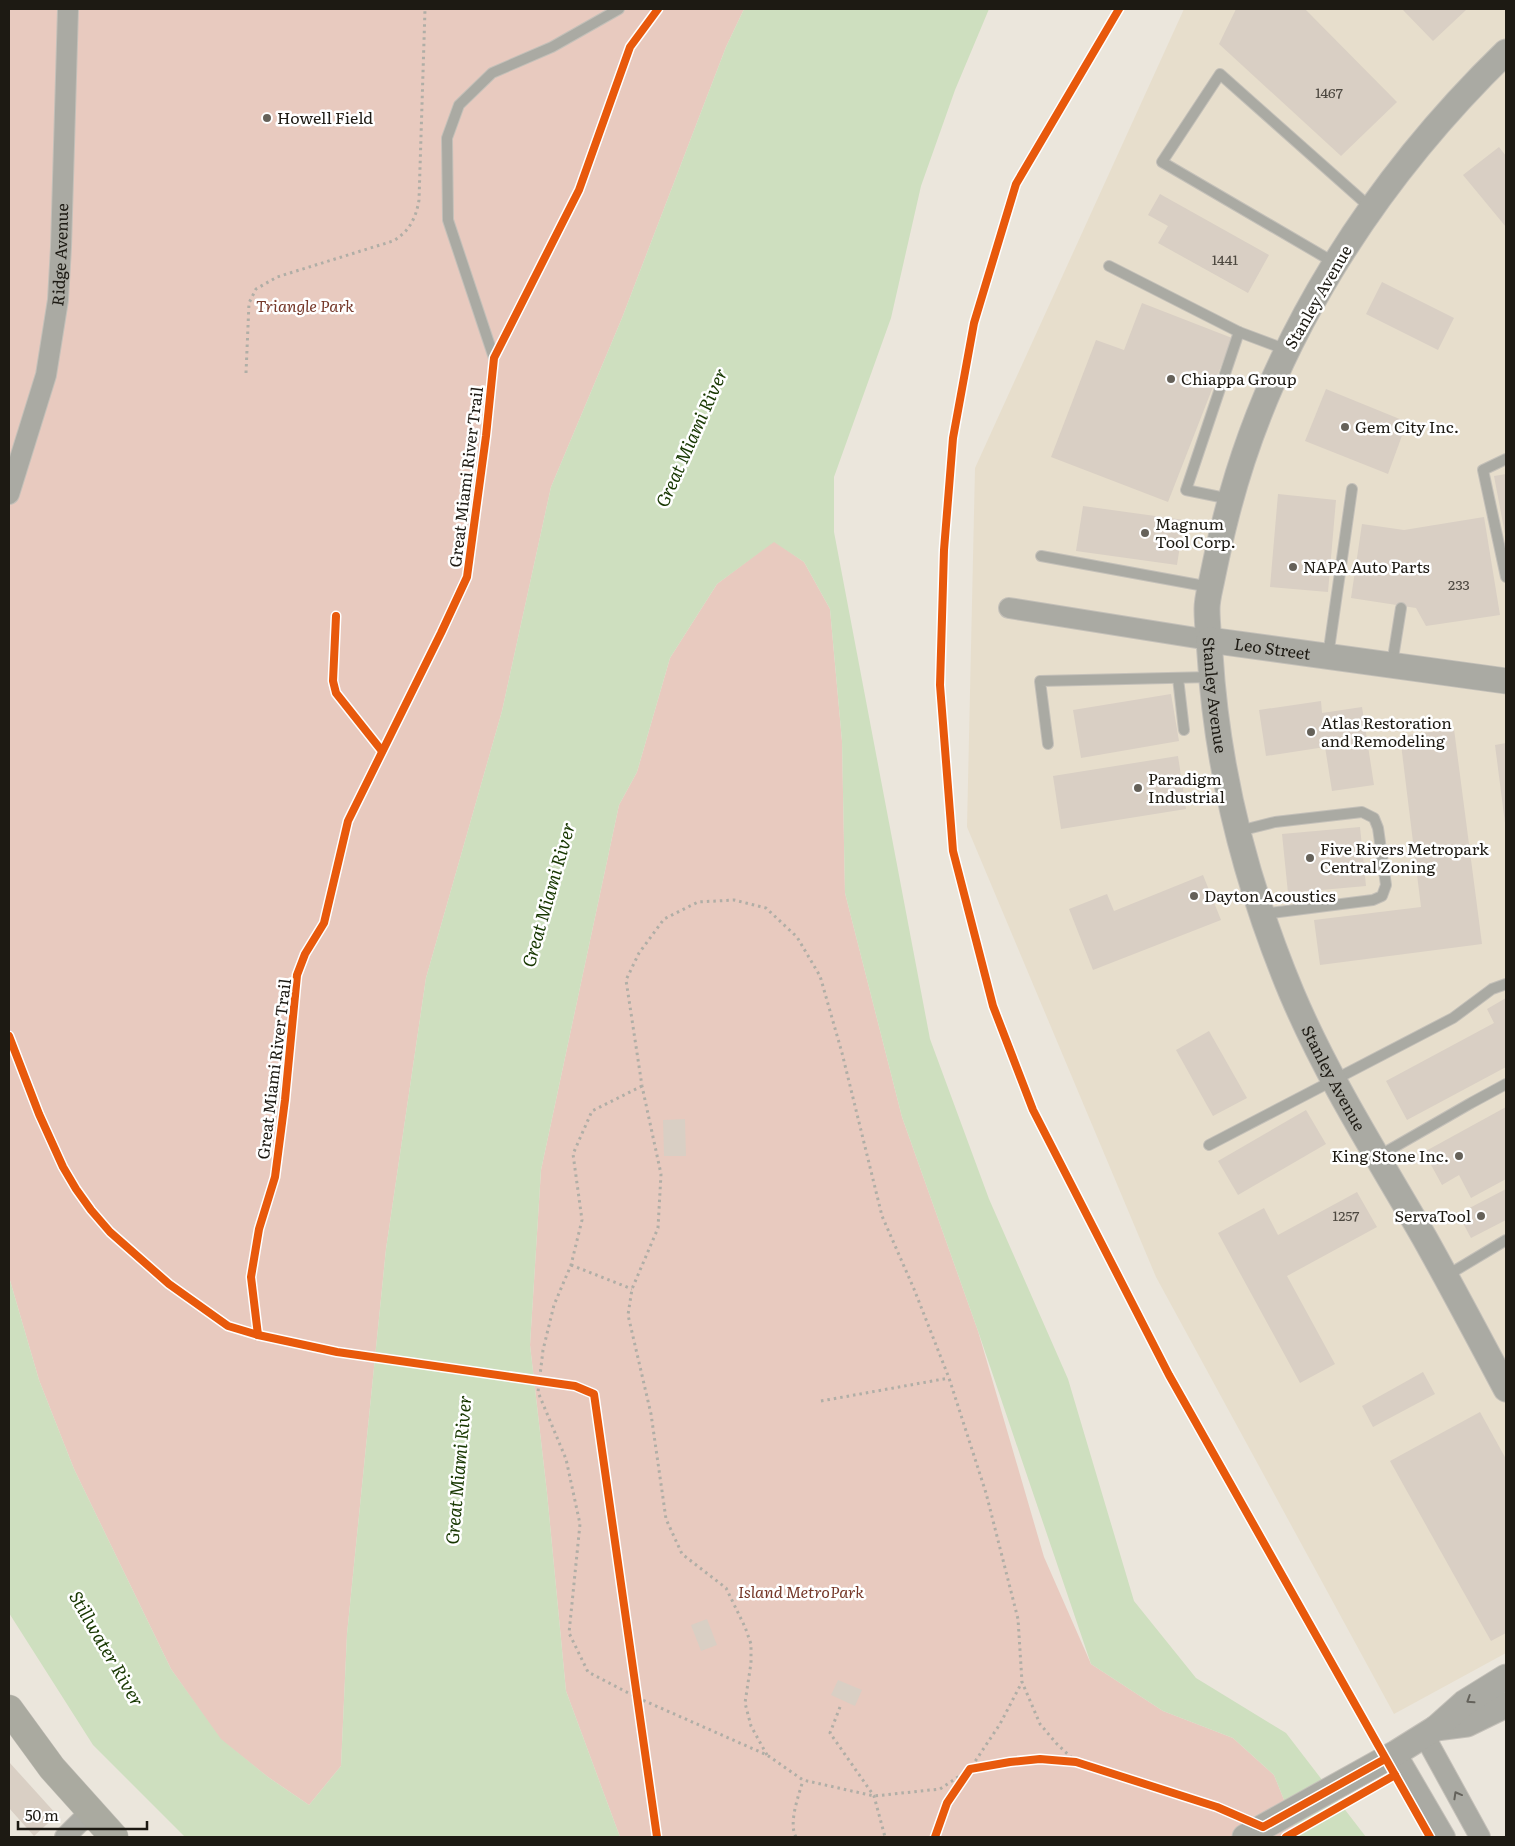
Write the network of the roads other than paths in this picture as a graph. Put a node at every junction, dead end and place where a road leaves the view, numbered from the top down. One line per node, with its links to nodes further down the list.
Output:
1 (68, 9): 11 (street, Ridge Avenue)
2 (619, 9): 9 (lane)
3 (1506, 52): 4 (street, Stanley Avenue)
4 (1372, 209): 5 (street, Stanley Avenue); 5 (lane)
5 (1336, 263): 8 (street, Stanley Avenue)
6 (1109, 266): 7 (lane)
7 (1239, 332): 8 (lane); 14 (lane)
8 (1287, 350): 14 (street, Stanley Avenue)
9 (494, 358)
10 (1506, 458): 16 (lane)
11 (13, 461): 13 (street, Ridge Avenue)
12 (1352, 489): 21 (lane)
13 (9, 494)
14 (1230, 499): 17 (street, Stanley Avenue)
15 (1041, 556): 17 (lane)
16 (1506, 577)
17 (1211, 587): 20 (street, Stanley Avenue)
18 (1009, 608): 20 (street, Leo Street)
19 (1401, 608): 22 (lane)
20 (1209, 640): 21 (street, Leo Street); 23 (street, Stanley Avenue)
21 (1328, 656): 22 (street, Leo Street)
22 (1392, 666): 25 (street, Leo Street)
23 (1211, 677): 24 (lane); 28 (street, Stanley Avenue)
24 (1178, 678): 26 (lane); 27 (lane)
25 (1506, 680)
26 (1184, 730)
27 (1048, 744)
28 (1238, 831): 29 (street, Stanley Avenue); 29 (lane)
29 (1263, 914): 31 (street, Stanley Avenue)
30 (1506, 984): 31 (lane)
31 (1333, 1080): 33 (lane); 34 (street, Stanley Avenue)
32 (1506, 1084): 34 (lane)
33 (1209, 1145)
34 (1376, 1157): 36 (street, Stanley Avenue)
35 (1506, 1240): 36 (lane)
36 (1445, 1276): 37 (street, Stanley Avenue)
37 (1506, 1388)
38 (1506, 1677): 41 (street, one-way to 41)
39 (1506, 1705): 41 (street)
40 (9, 1709): 43 (main road)
41 (1430, 1731): 42 (street); 48 (street, one-way to 41)
42 (1386, 1758): 44 (street); 47 (street)
43 (90, 1812): 45 (street); 46 (main road)
44 (1254, 1832)
45 (65, 1837)
46 (114, 1837)
47 (1445, 1837)
48 (1480, 1837)

